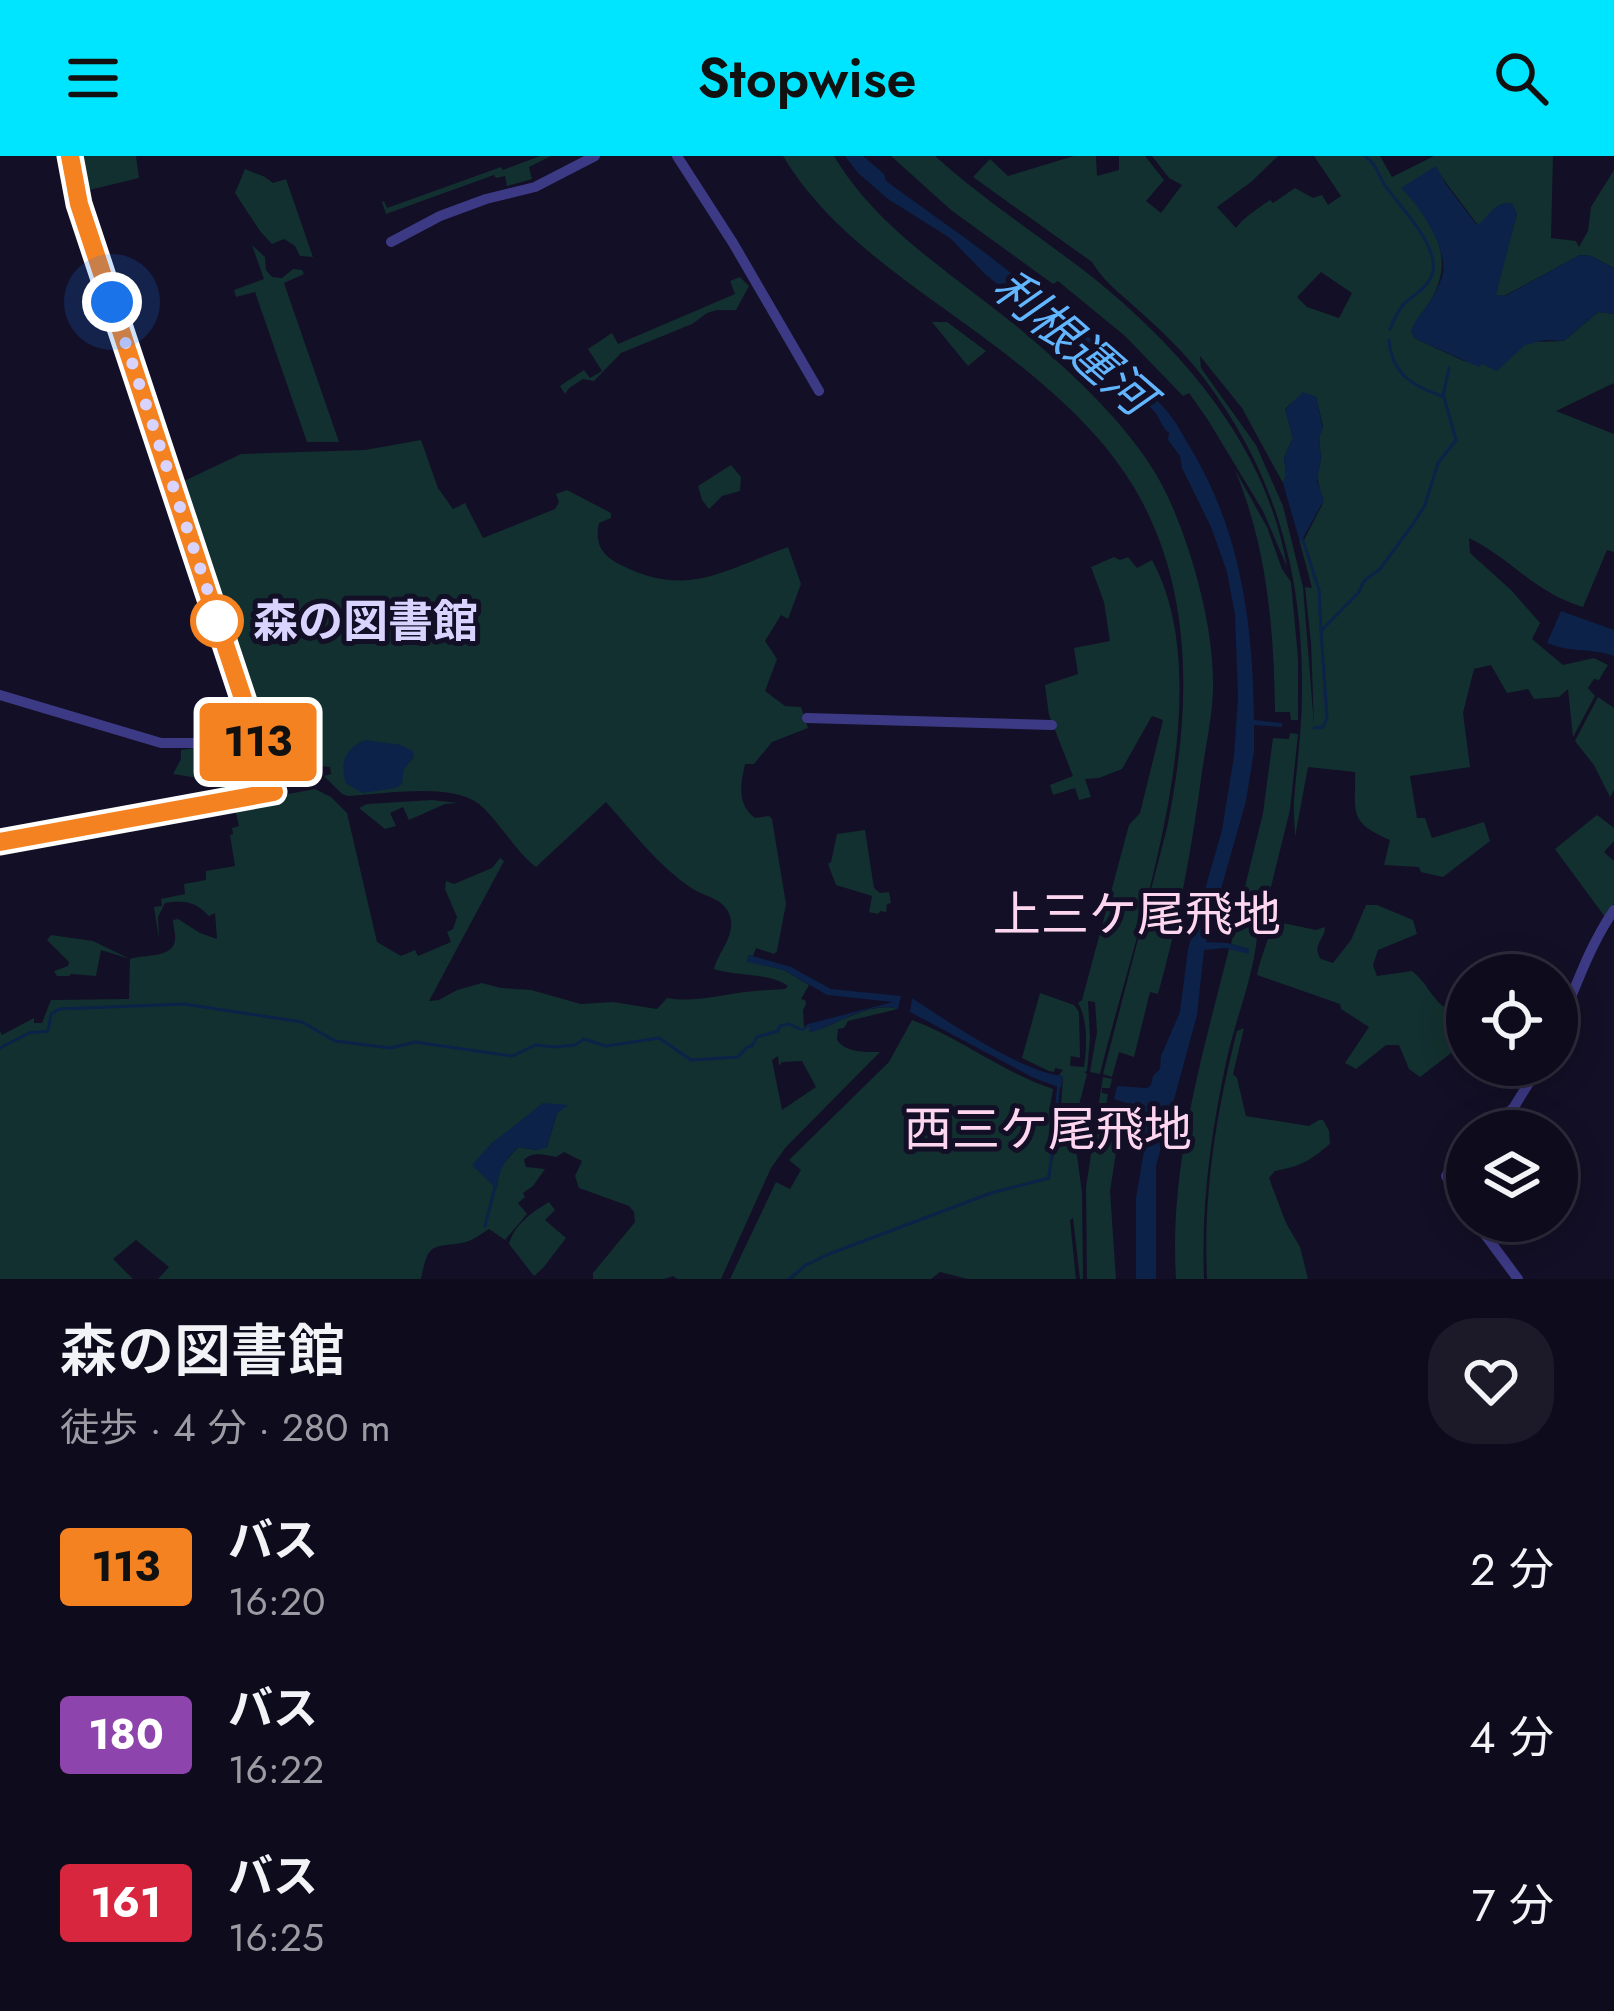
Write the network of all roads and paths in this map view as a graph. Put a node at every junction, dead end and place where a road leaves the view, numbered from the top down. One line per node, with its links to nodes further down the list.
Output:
1 (70, 156): 9 (street)
2 (595, 156): 4 (street)
3 (677, 156): 5 (street)
4 (391, 242)
5 (819, 391)
6 (0, 695): 9 (street)
7 (807, 718): 8 (street)
8 (1052, 725)
9 (252, 726): 10 (street)
10 (0, 842)
11 (1614, 910): 12 (street)
12 (1578, 982)
13 (1491, 1242): 14 (street)
14 (1518, 1279)

